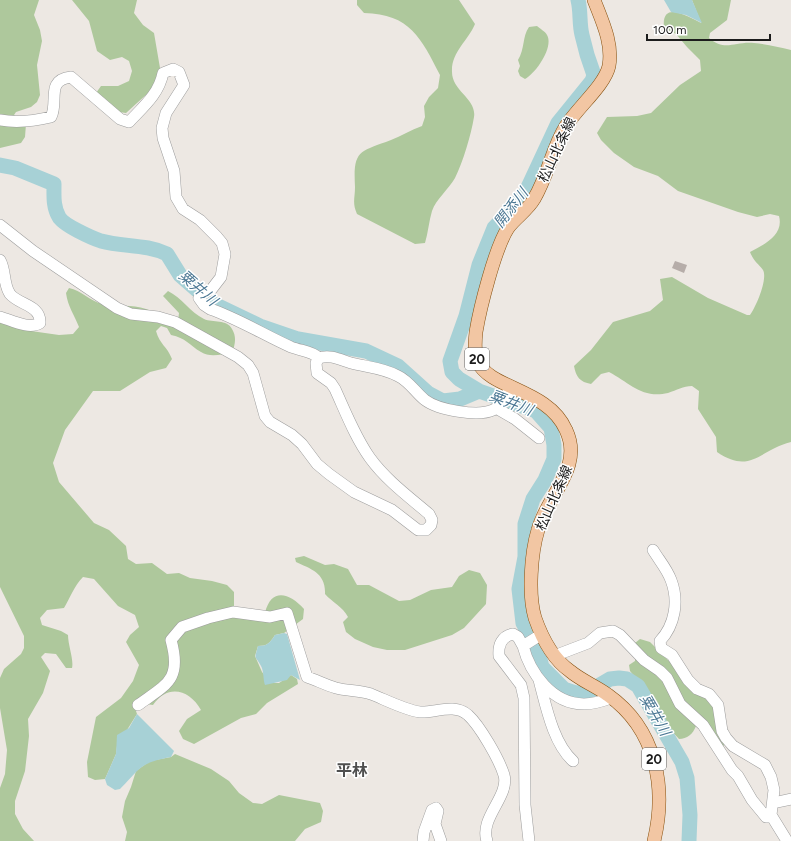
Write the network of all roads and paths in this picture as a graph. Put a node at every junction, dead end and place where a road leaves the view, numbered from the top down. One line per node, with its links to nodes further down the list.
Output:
1 (594, 0): 7 (main road, 松山北条線 / 20)
2 (0, 120): 6 (street)
3 (0, 225): 6 (street)
4 (0, 260): 5 (street)
5 (0, 317)
6 (319, 358): 8 (street)
7 (510, 390): 8 (street); 11 (main road, 松山北条線 / 20)
8 (498, 406): 9 (street)
9 (539, 438)
10 (652, 550): 19 (street)
11 (539, 636): 12 (street); 13 (main road, 松山北条線 / 20)
12 (524, 646): 14 (street); 24 (street)
13 (554, 656): 15 (main road, 松山北条線 / 20); 20 (street)
14 (539, 680): 15 (street); 17 (street)
15 (609, 696): 25 (main road, 松山北条線 / 20)
16 (138, 705): 21 (street)
17 (573, 761)
18 (791, 798): 19 (street)
19 (773, 803): 20 (street)
20 (771, 816): 26 (street)
21 (484, 840)
22 (423, 841): 23 (street)
23 (441, 841)
24 (529, 841)
25 (654, 841)
26 (787, 841)

